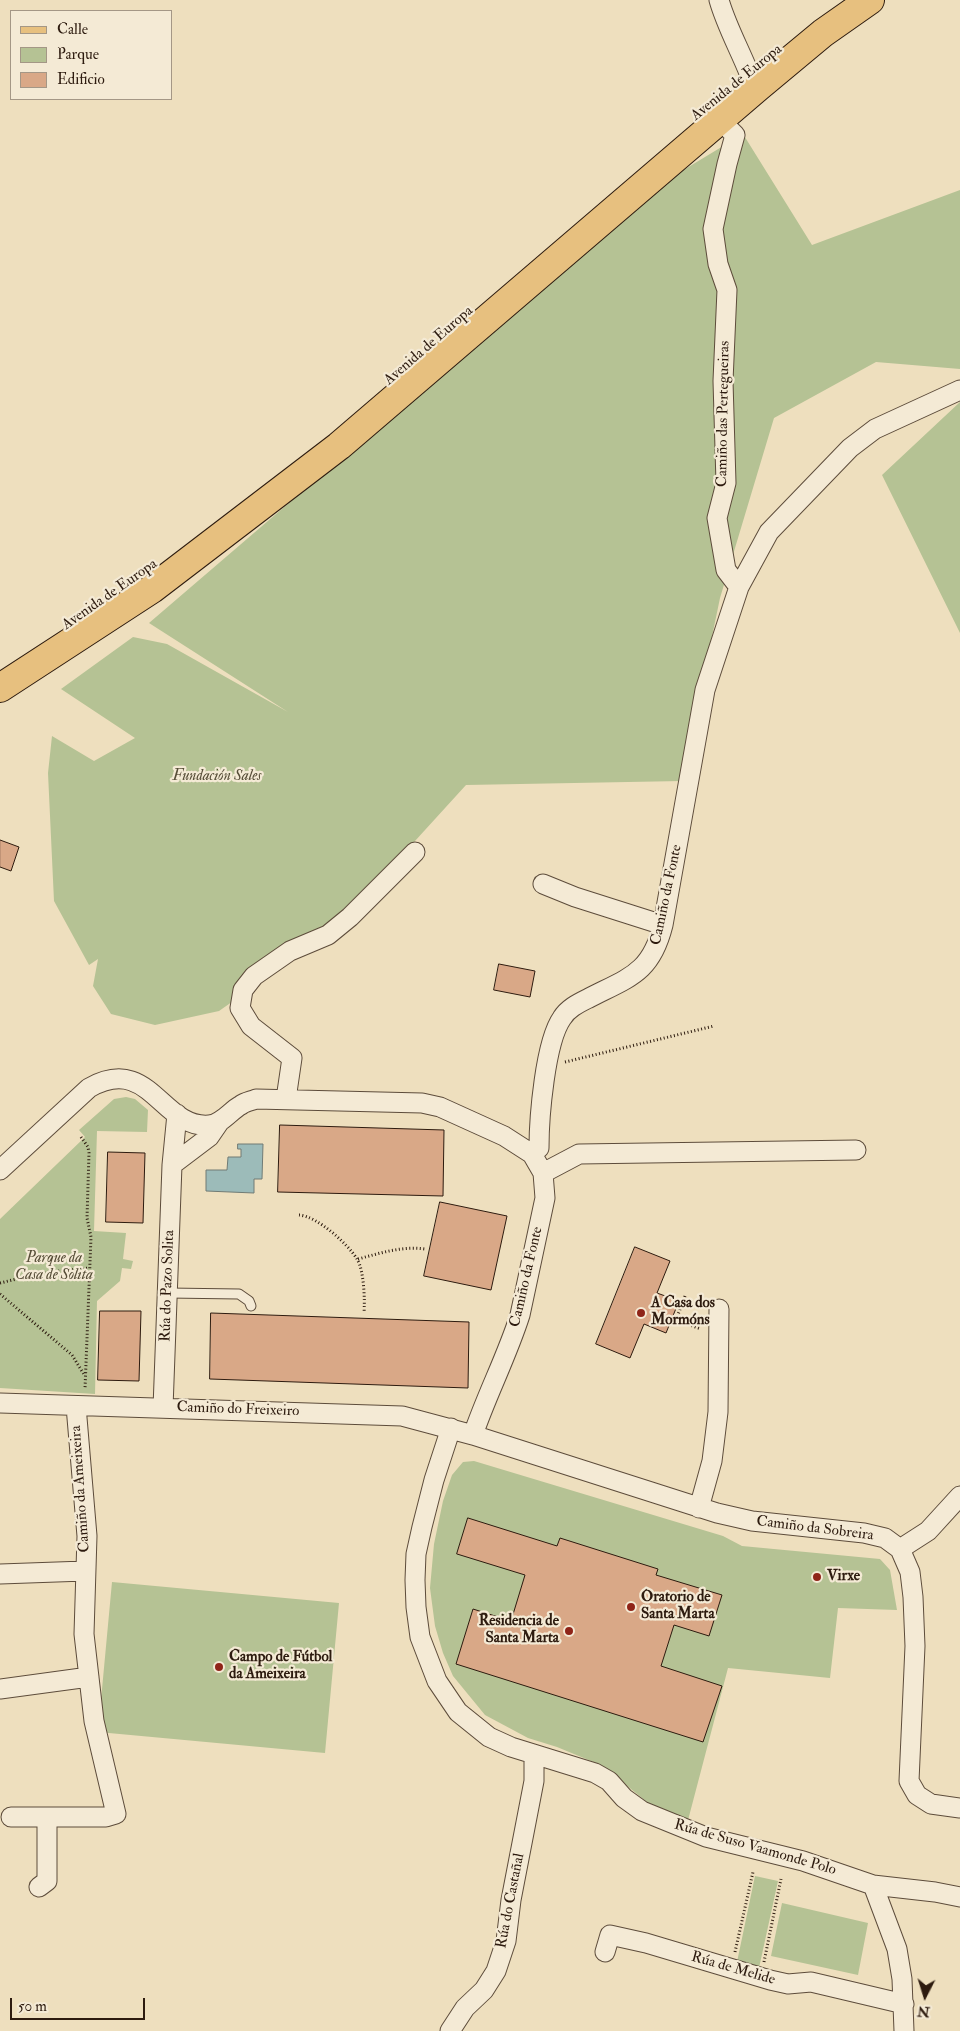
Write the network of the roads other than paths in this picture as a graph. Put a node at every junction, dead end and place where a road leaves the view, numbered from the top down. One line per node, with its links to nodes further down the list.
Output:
1 (719, 0): 4 (street)
2 (840, 0): 4 (main road, Avenida de Europa)
3 (870, 0): 5 (main road, Avenida de Europa)
4 (748, 73): 9 (main road, Avenida de Europa)
5 (719, 119): 6 (street, Avenida de Europa); 10 (main road, Avenida de Europa)
6 (727, 290): 8 (street, Camiño das Pertegueiras)
7 (960, 390): 8 (street)
8 (739, 587): 13 (street, Camiño da Fonte)
9 (0, 669)
10 (0, 688)
11 (415, 852): 14 (street)
12 (543, 884): 13 (street)
13 (663, 925): 18 (street, Camiño da Fonte)
14 (286, 1099): 16 (street, Camiño da Fonte); 18 (street, Camiño da Fonte)
15 (185, 1119): 16 (street); 19 (street, Rúa do Pazo Solita); 20 (street)
16 (220, 1122): 19 (street)
17 (856, 1150): 21 (street)
18 (532, 1154): 21 (street, Camiño da Fonte)
19 (172, 1165): 22 (street, Rúa do Pazo Solita)
20 (0, 1170)
21 (543, 1173): 29 (street, Camiño da Fonte)
22 (168, 1293): 23 (lane); 27 (street, Rúa do Pazo Solita)
23 (250, 1306)
24 (720, 1308): 31 (street)
25 (80, 1401): 26 (street, Camiño do Freixeiro); 27 (street, Camiño do Freixeiro); 33 (street, Camiño da Ameixeira)
26 (0, 1402)
27 (164, 1408): 28 (street, Camiño do Freixeiro)
28 (451, 1428): 29 (street, Camiño do Freixeiro); 37 (street, Rúa de Suso Vaamonde Polo)
29 (473, 1435): 31 (street, Camiño da Sobreira)
30 (960, 1496): 32 (street)
31 (699, 1508): 32 (street, Camiño da Sobreira)
32 (900, 1549): 38 (street)
33 (85, 1571): 34 (street, Camiño da Ameixeira); 35 (street, Camiño da Ameixeira)
34 (0, 1574)
35 (88, 1677): 36 (street); 40 (street, Camiño da Ameixeira)
36 (0, 1689)
37 (534, 1754): 41 (street, Rúa de Suso Vaamonde Polo); 46 (street, Rúa do Castañal)
38 (960, 1808)
39 (11, 1817): 40 (street, Camiño da Ameixeira)
40 (46, 1817): 42 (street)
41 (873, 1885): 43 (street, Rúa de Suso Vaamonde Polo); 45 (street)
42 (39, 1887)
43 (960, 1897)
44 (605, 1952): 45 (street, Rúa de Melide)
45 (904, 2004): 47 (street)
46 (450, 2031)
47 (904, 2031)

